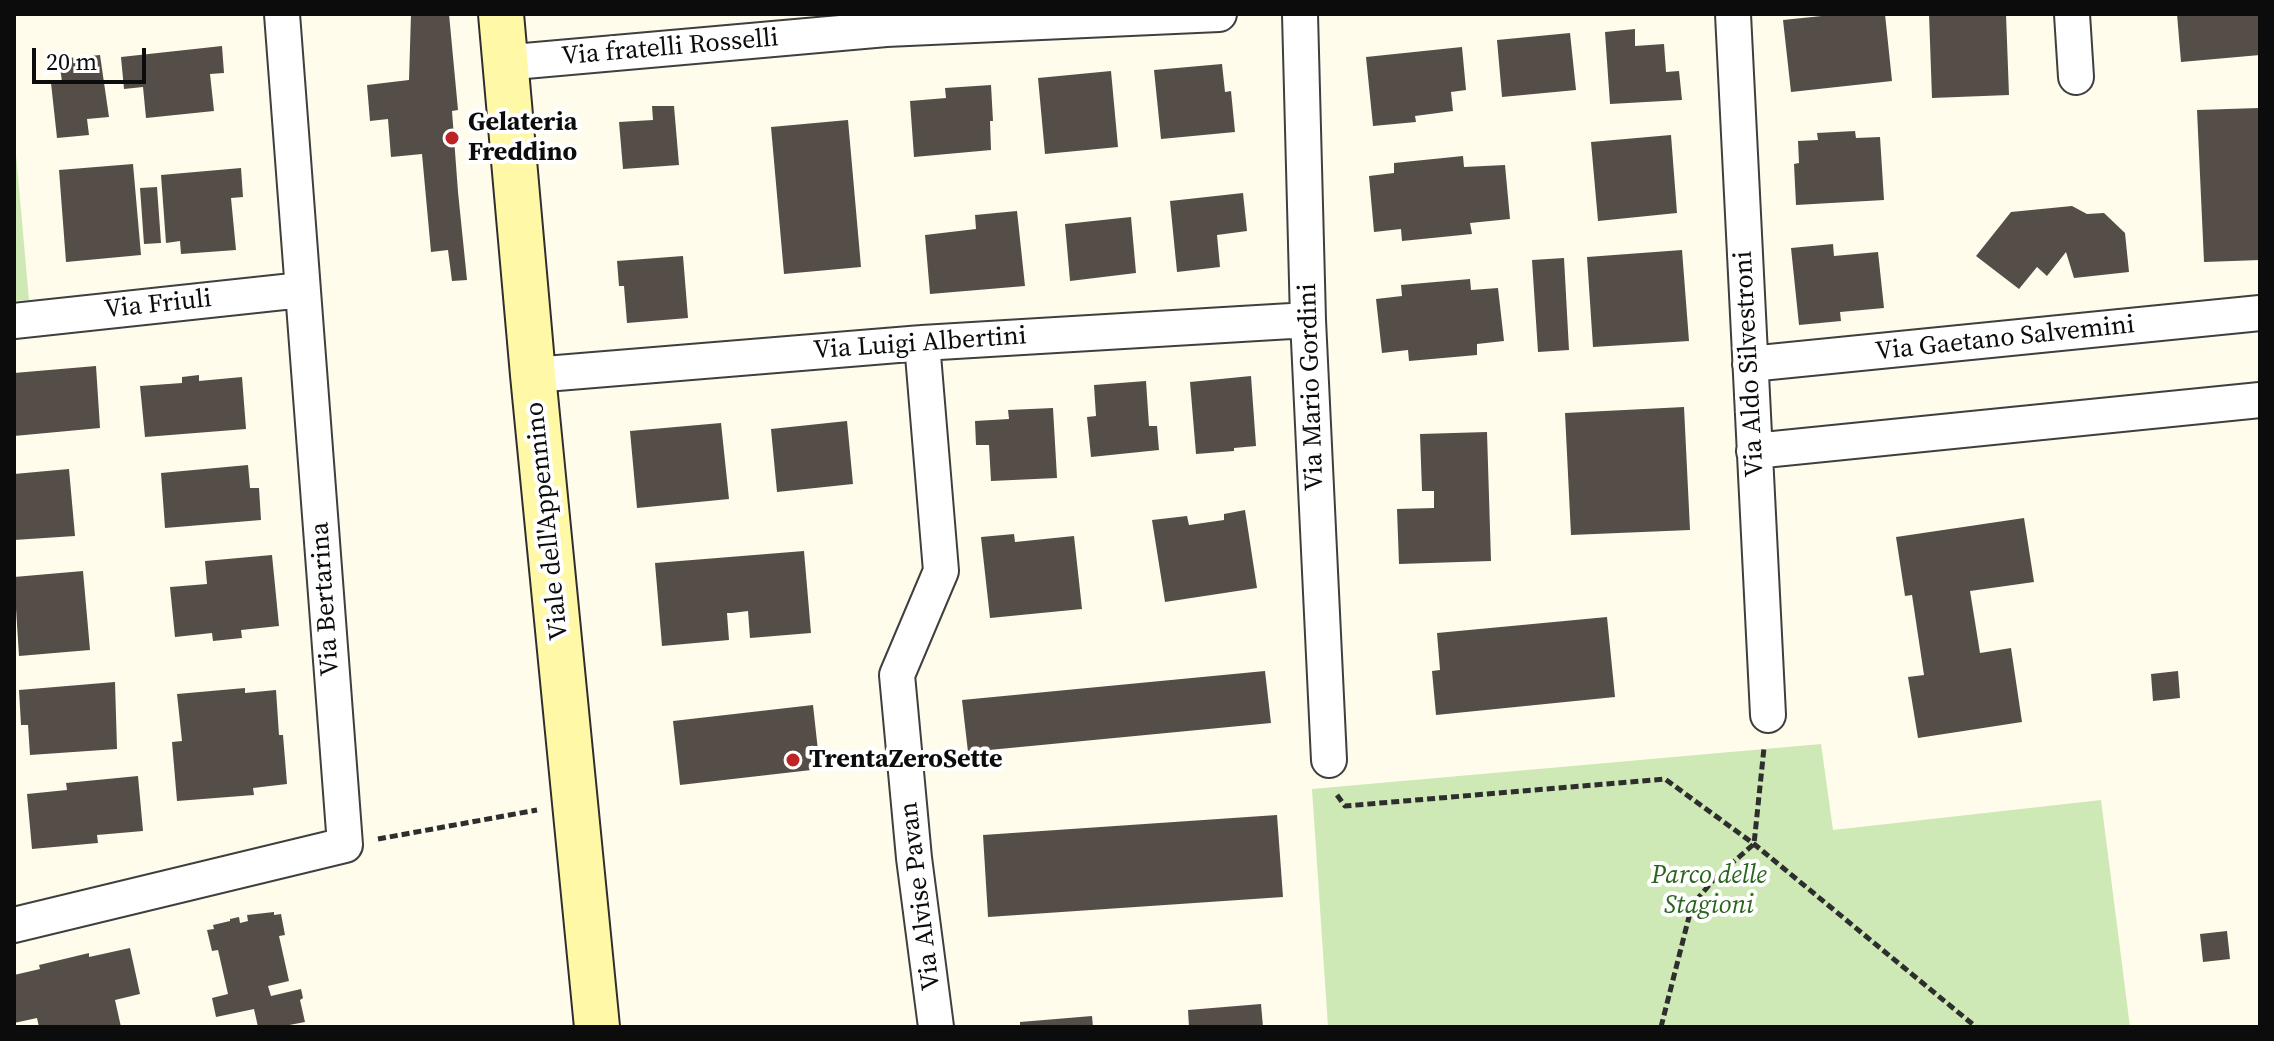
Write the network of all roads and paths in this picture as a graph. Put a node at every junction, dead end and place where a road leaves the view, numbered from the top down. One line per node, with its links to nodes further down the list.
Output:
1 (282, 14): 10 (street, Via Bertarina)
2 (501, 14): 8 (main road, Viale dell'Appennino)
3 (1219, 14): 7 (street, Via fratelli Rosselli)
4 (1300, 14): 12 (street, Via Mario Gordini)
5 (1733, 14): 15 (street, Via Aldo Silvestroni)
6 (2072, 14): 9 (street)
7 (886, 22): 8 (street, Via fratelli Rosselli)
8 (505, 57): 16 (main road, Viale dell'Appennino)
9 (2076, 77)
10 (302, 290): 13 (street, Via Friuli); 23 (street, Via Bertarina)
11 (2260, 313): 15 (street, Via Gaetano Salvemini)
12 (1308, 320): 14 (street, Via Luigi Albertini); 20 (street, Via Mario Gordini)
13 (14, 321)
14 (922, 343): 16 (street, Via Luigi Albertini); 26 (street, Via Alvise Pavan)
15 (1750, 364): 18 (street, Via Aldo Silvestroni)
16 (533, 375): 21 (main road, Viale dell'Appennino)
17 (2260, 400): 18 (street)
18 (1754, 451): 19 (street, Via Aldo Silvestroni)
19 (1768, 715): 22 (path)
20 (1329, 760): 22 (path)
21 (577, 802): 23 (path); 25 (main road, Viale dell'Appennino)
22 (1754, 844): 27 (path); 28 (path)
23 (345, 845): 24 (street)
24 (14, 925)
25 (597, 1027)
26 (936, 1027)
27 (1661, 1027)
28 (1976, 1027)

